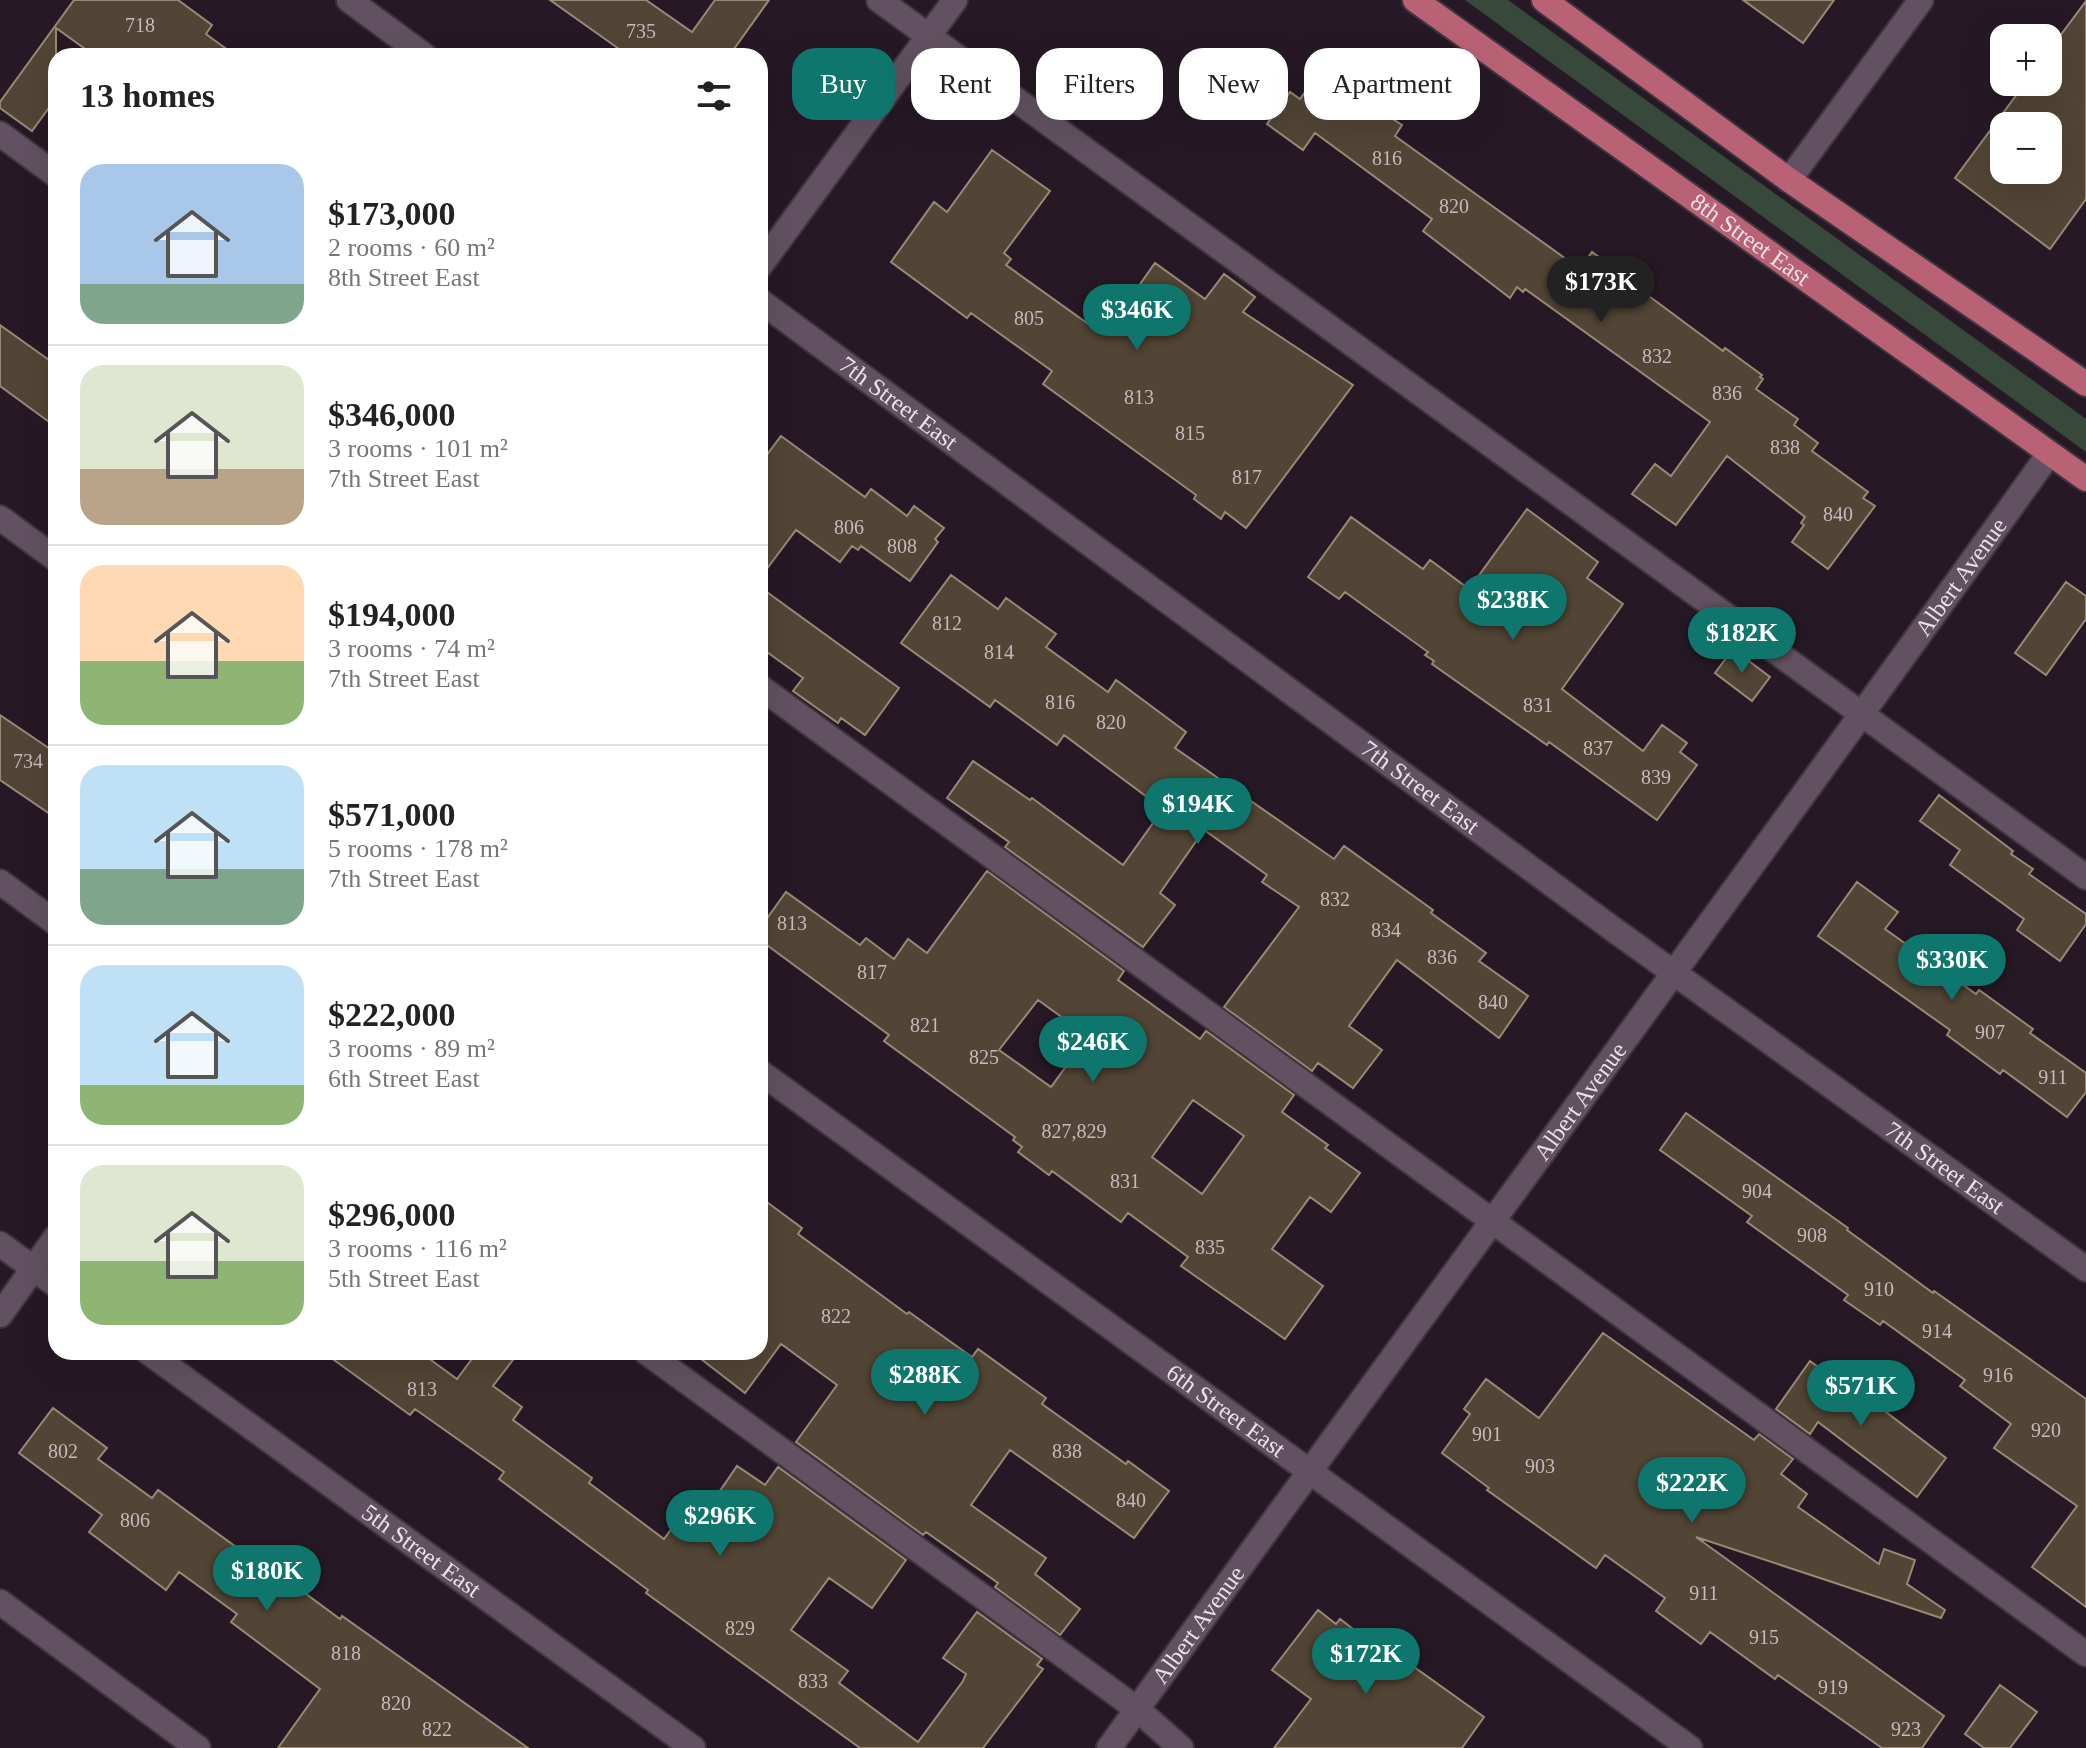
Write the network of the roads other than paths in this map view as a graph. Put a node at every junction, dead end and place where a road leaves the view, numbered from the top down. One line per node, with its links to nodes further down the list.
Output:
1 (349, 0): 8 (street)
2 (879, 0): 7 (street)
3 (955, 0): 7 (street)
4 (1415, 0): 15 (main road, 8th Street East)
5 (1544, 0): 11 (main road)
6 (1921, 0): 11 (street)
7 (928, 36): 12 (street); 20 (street)
8 (414, 48)
9 (0, 134): 10 (street)
10 (48, 169)
11 (1789, 180): 14 (main road)
12 (768, 255)
13 (768, 307): 24 (street, 7th Street East)
14 (2086, 384)
15 (2049, 454): 16 (main road, 8th Street East); 20 (street, Albert Avenue)
16 (2086, 479)
17 (0, 518): 18 (street)
18 (48, 553)
19 (768, 693): 26 (street)
20 (1862, 715): 21 (street); 24 (street, Albert Avenue)
21 (2086, 877)
22 (0, 882): 23 (street)
23 (48, 917)
24 (1674, 973): 26 (street, Albert Avenue); 30 (street, 7th Street East)
25 (768, 1078): 35 (street, 6th Street East)
26 (1492, 1223): 35 (street, Albert Avenue); 37 (street)
27 (0, 1244): 29 (street)
28 (48, 1248): 29 (street)
29 (33, 1268): 31 (street); 32 (street)
30 (2086, 1269)
31 (48, 1279)
32 (0, 1315)
33 (159, 1360): 40 (street, 5th Street East)
34 (657, 1360): 38 (street)
35 (1308, 1470): 38 (street, Albert Avenue); 43 (street, 6th Street East)
36 (0, 1602): 39 (street)
37 (2086, 1654)
38 (1137, 1709): 41 (street, Albert Avenue); 42 (street)
39 (198, 1748)
40 (693, 1748)
41 (1109, 1748)
42 (1181, 1748)
43 (1690, 1748)

